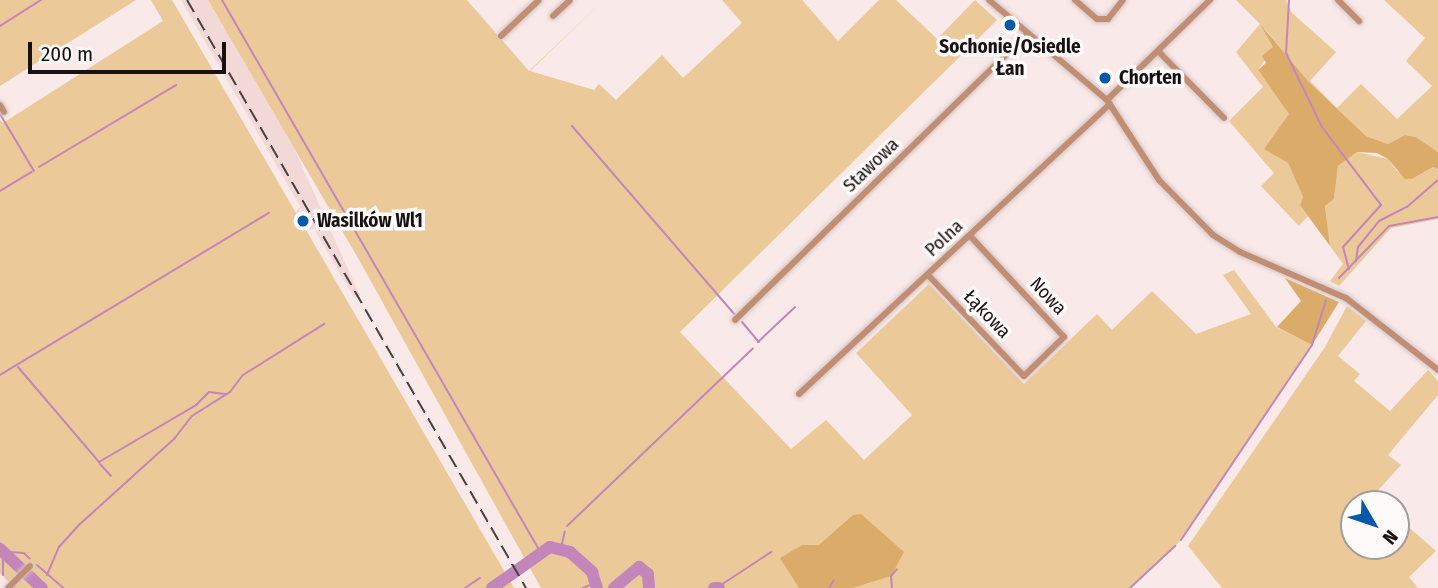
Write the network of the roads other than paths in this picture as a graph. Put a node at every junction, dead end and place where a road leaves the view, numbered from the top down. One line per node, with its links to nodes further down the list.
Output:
1 (539, 0): 11 (street)
2 (570, 0): 8 (street)
3 (989, 0): 10 (street)
4 (1075, 0): 5 (street)
5 (1123, 0)
6 (1210, 0): 12 (street, Polna)
7 (1338, 0): 9 (street)
8 (553, 16)
9 (1359, 21)
10 (1028, 33): 13 (street); 19 (street, Stawowa)
11 (501, 36)
12 (1158, 51): 13 (street, Polna); 16 (street)
13 (1109, 102): 17 (street, Polna); 20 (street)
14 (0, 104): 15 (street)
15 (4, 112)
16 (1224, 118)
17 (970, 236): 18 (street, Polna); 21 (street, Nowa)
18 (928, 275): 21 (street, Łąkowa); 22 (street, Polna)
19 (736, 320)
20 (1438, 370)
21 (1024, 376)
22 (799, 394)
23 (30, 566): 24 (street)
24 (8, 588)

